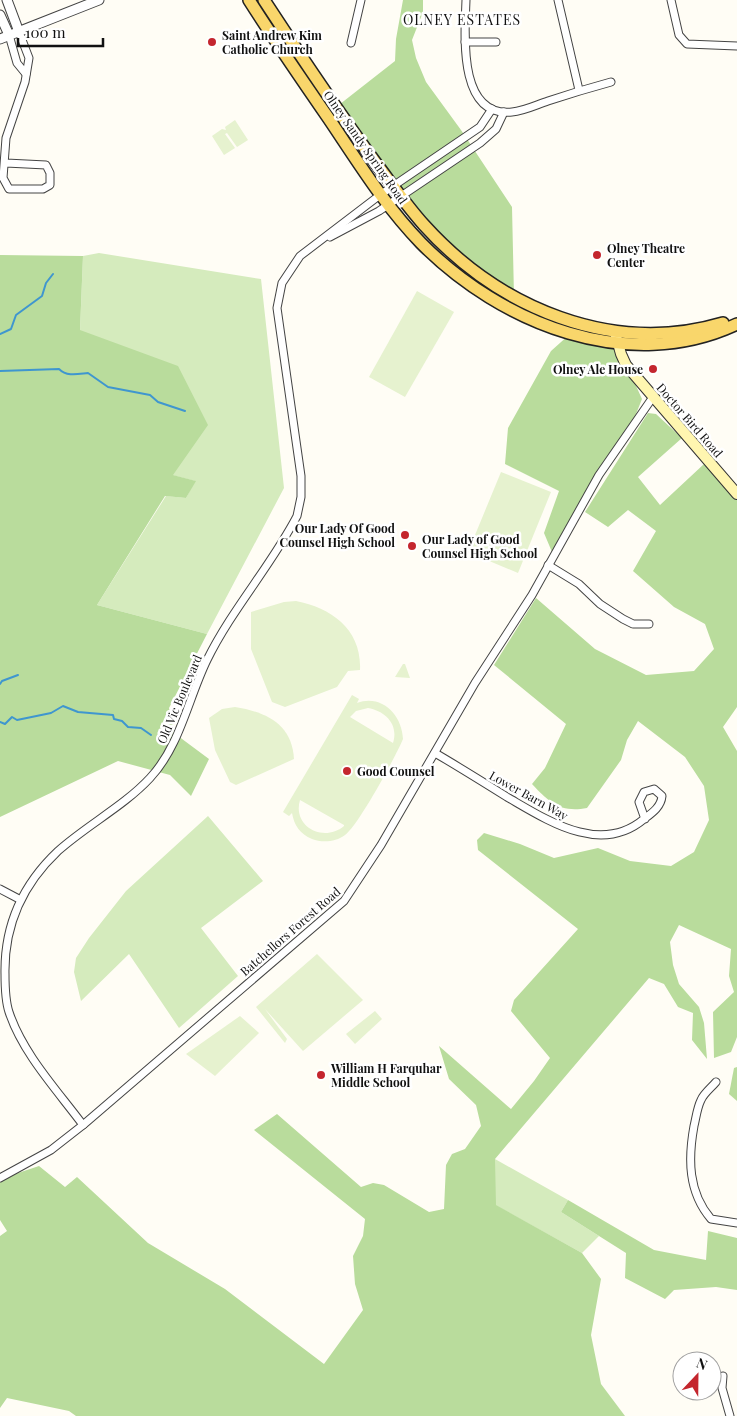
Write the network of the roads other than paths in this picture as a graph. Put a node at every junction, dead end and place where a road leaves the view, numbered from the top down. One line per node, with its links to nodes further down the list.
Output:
1 (7, 0): 10 (street)
2 (99, 0): 10 (street)
3 (249, 0): 25 (main road, Olney Sandy Spring Road)
4 (264, 0): 24 (main road, Olney Sandy Spring Road)
5 (361, 0): 14 (street)
6 (466, 0): 12 (street)
7 (558, 0): 18 (street)
8 (671, 0): 15 (street)
9 (0, 15): 11 (street)
10 (19, 32): 11 (street); 16 (street)
11 (4, 37): 16 (street)
12 (465, 42): 13 (street); 19 (street)
13 (496, 42)
14 (352, 43)
15 (737, 46)
16 (26, 74): 23 (street)
17 (611, 82): 18 (street)
18 (579, 90): 20 (street)
19 (492, 109): 20 (street); 21 (street, Old Vic Boulevard)
20 (504, 112): 22 (street, Old Vic Boulevard)
21 (472, 133): 22 (street); 24 (street, Old Vic Boulevard)
22 (480, 143): 24 (street, Old Vic Boulevard)
23 (6, 163): 23 (street)
24 (396, 190): 25 (street, Old Vic Boulevard); 26 (street, Old Vic Boulevard); 30 (main road, Olney Sandy Spring Road)
25 (380, 195): 26 (main road, Olney Sandy Spring Road); 27 (street, Old Vic Boulevard)
26 (388, 205): 27 (street, Old Vic Boulevard); 30 (main road, Olney Sandy Spring Road)
27 (325, 239): 38 (street, Old Vic Boulevard)
28 (737, 319): 30 (main road, Olney Sandy Spring Road)
29 (737, 324): 30 (main road, Olney Sandy Spring Road)
30 (617, 338): 31 (main road, Doctor Bird Road)
31 (653, 397): 32 (main road, Doctor Bird Road); 33 (street, Batchellors Forest Road)
32 (737, 494)
33 (548, 565): 34 (street); 35 (street, Batchellors Forest Road)
34 (649, 624)
35 (435, 753): 36 (street, Lower Barn Way); 41 (street, Batchellors Forest Road)
36 (645, 818)
37 (0, 890): 38 (street)
38 (19, 899): 39 (street, Old Vic Boulevard)
39 (2, 950): 41 (street, Old Vic Boulevard)
40 (716, 1082): 43 (street)
41 (83, 1125): 42 (street, Batchellors Forest Road)
42 (0, 1178)
43 (737, 1223)
44 (723, 1376): 45 (street)
45 (730, 1416)

